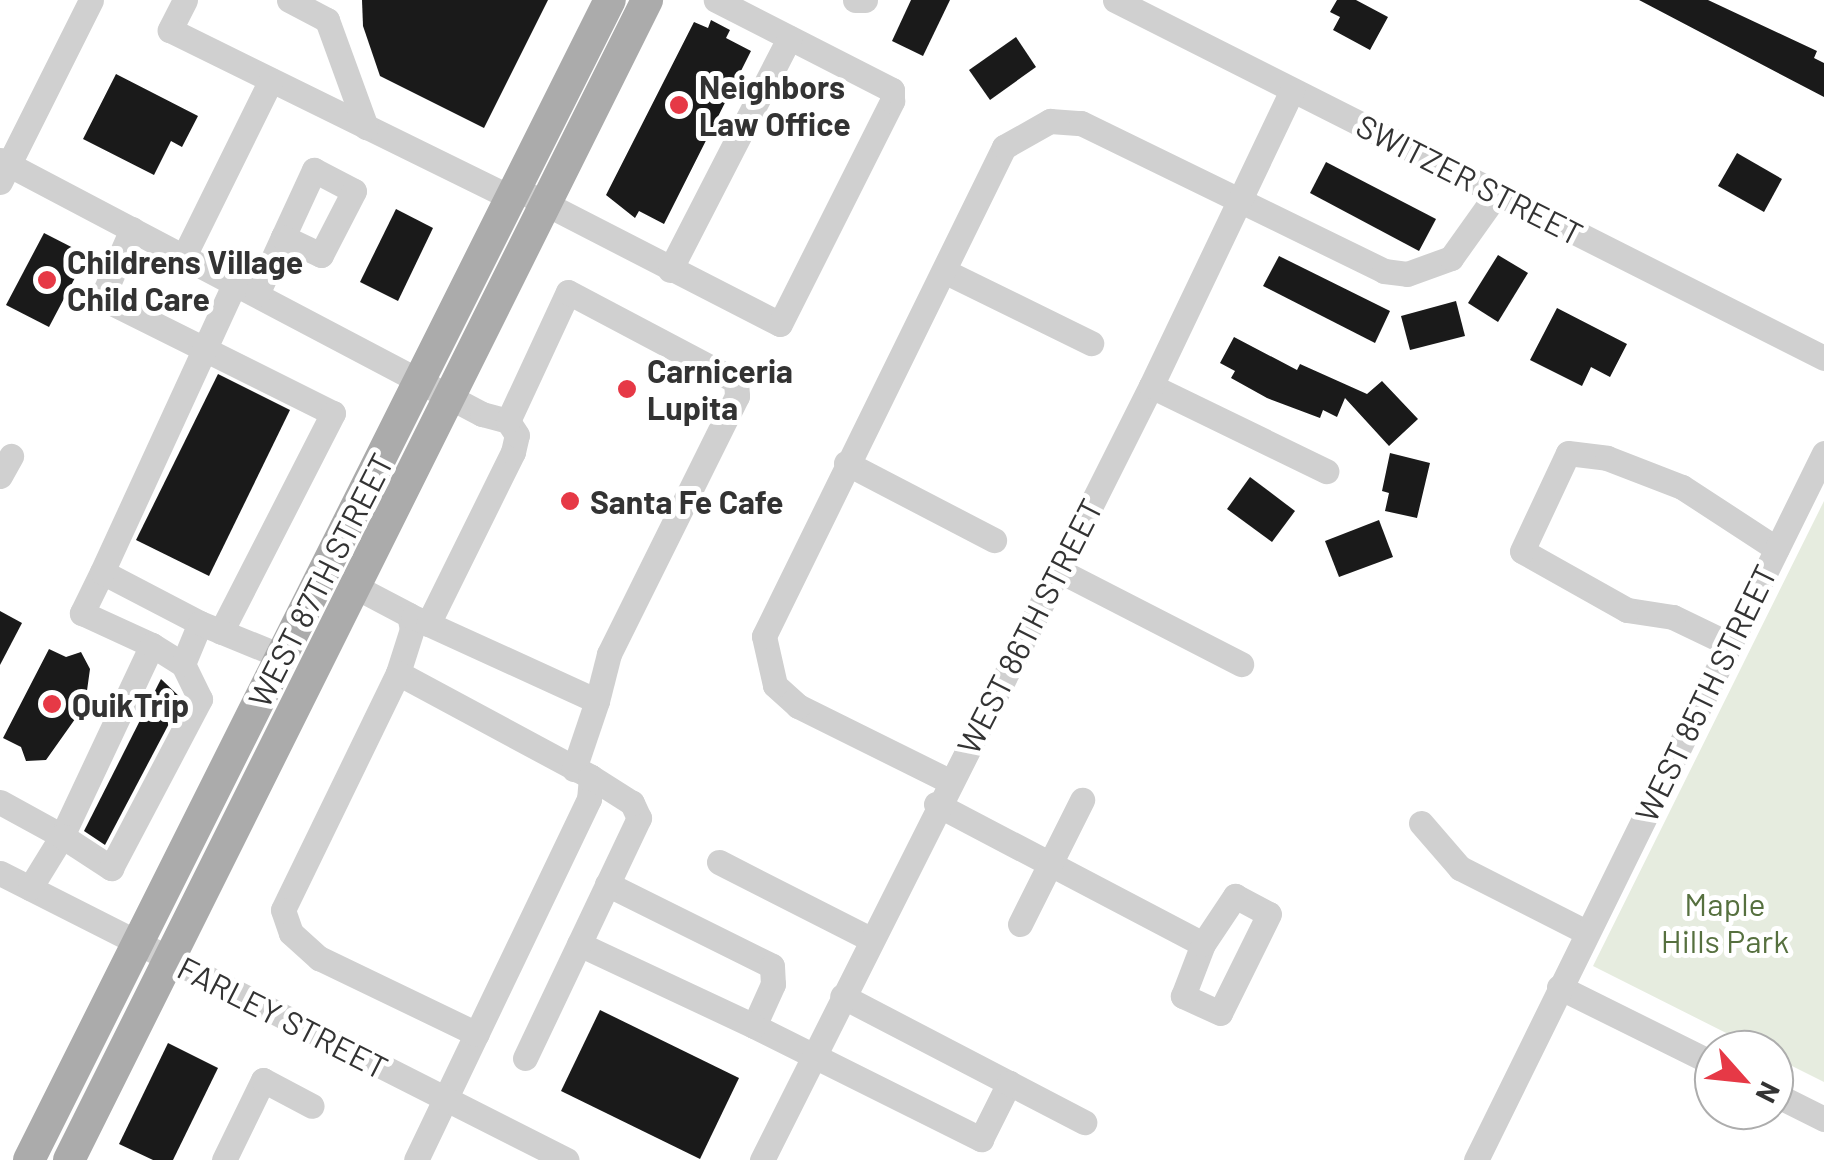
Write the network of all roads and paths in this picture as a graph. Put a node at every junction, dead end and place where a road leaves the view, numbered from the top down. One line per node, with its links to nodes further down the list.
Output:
1 (91, 0): 14 (street)
2 (185, 0): 11 (street)
3 (289, 0): 13 (street)
4 (647, 0): 16 (main road, WEST 87TH STREET)
5 (716, 0): 10 (street)
6 (855, 0): 7 (street)
7 (866, 0)
8 (1115, 0): 12 (street, SWITZER STREET)
9 (602, 3): 16 (main road, WEST 87TH STREET)
10 (789, 38): 21 (street); 21 (street)
11 (271, 80): 13 (street); 20 (street)
12 (1292, 90): 15 (street, SWITZER STREET); 17 (street, WEST 86TH STREET)
13 (366, 127): 16 (street)
14 (3, 169): 18 (street)
15 (1498, 192): 17 (street); 26 (street, SWITZER STREET)
16 (525, 197): 21 (street); 28 (main road, WEST 87TH STREET)
17 (1240, 200): 22 (street); 27 (street, WEST 86TH STREET)
18 (132, 229): 20 (street); 25 (street)
19 (284, 237): 23 (street)
20 (184, 256): 23 (street)
21 (670, 270)
22 (944, 271): 24 (street); 31 (street)
23 (246, 289): 25 (street); 28 (street)
24 (1090, 344)
25 (204, 349): 36 (street); 39 (street)
26 (1824, 358)
27 (1151, 386): 32 (street); 35 (street, WEST 86TH STREET)
28 (435, 387): 29 (street); 37 (main road, WEST 87TH STREET); 42 (main road, WEST 87TH STREET)
29 (508, 421): 38 (street); 46 (street)
30 (1824, 453): 34 (street, WEST 85TH STREET)
31 (846, 463): 33 (street); 48 (street)
32 (1326, 471)
33 (994, 540)
34 (1777, 548): 40 (street, WEST 85TH STREET); 40 (street)
35 (1058, 570): 44 (street); 48 (street, WEST 86TH STREET)
36 (102, 572): 39 (street); 41 (street)
37 (354, 586): 38 (street); 65 (main road, WEST 87TH STREET)
38 (419, 620): 45 (street); 46 (street)
39 (211, 627): 42 (street); 43 (street)
40 (1729, 644): 60 (street, WEST 85TH STREET)
41 (152, 645): 43 (street); 53 (street)
42 (281, 656): 62 (main road, WEST 87TH STREET)
43 (183, 664): 53 (street)
44 (1241, 664)
45 (398, 673): 47 (street); 69 (street)
46 (597, 701): 47 (street)
47 (582, 773): 57 (street); 69 (street)
48 (949, 781): 51 (street, WEST 86TH STREET)
49 (1082, 800): 55 (street)
50 (0, 802): 53 (street)
51 (936, 804): 55 (street); 61 (street, WEST 86TH STREET)
52 (1421, 823): 60 (street)
53 (62, 836): 58 (street)
54 (719, 862): 61 (street)
55 (1051, 864): 59 (street); 64 (street)
56 (0, 873): 58 (street, FARLEY STREET)
57 (607, 884): 63 (street); 68 (street)
58 (30, 888): 62 (street, FARLEY STREET)
59 (1020, 924)
60 (1586, 932): 66 (street, WEST 85TH STREET)
61 (870, 939): 67 (street, WEST 86TH STREET)
62 (138, 943): 65 (street, FARLEY STREET); 79 (main road, WEST 87TH STREET)
63 (579, 944): 68 (street); 72 (street)
64 (1203, 944)
65 (170, 960): 74 (street, FARLEY STREET); 80 (main road, WEST 87TH STREET)
66 (1559, 987): 70 (street); 85 (street, WEST 85TH STREET)
67 (842, 996): 71 (street, WEST 86TH STREET); 73 (street)
68 (754, 1026): 71 (street)
69 (477, 1034): 74 (street)
70 (1694, 1054)
71 (813, 1056): 73 (street); 84 (street, WEST 86TH STREET)
72 (525, 1058)
73 (1009, 1084): 78 (street)
74 (446, 1099): 82 (street); 83 (street, FARLEY STREET)
75 (1794, 1104): 77 (street)
76 (312, 1106): 81 (street)
77 (1824, 1119)
78 (1084, 1122)
79 (29, 1160)
80 (70, 1160)
81 (224, 1160)
82 (418, 1160)
83 (567, 1160)
84 (762, 1160)
85 (1476, 1160)

